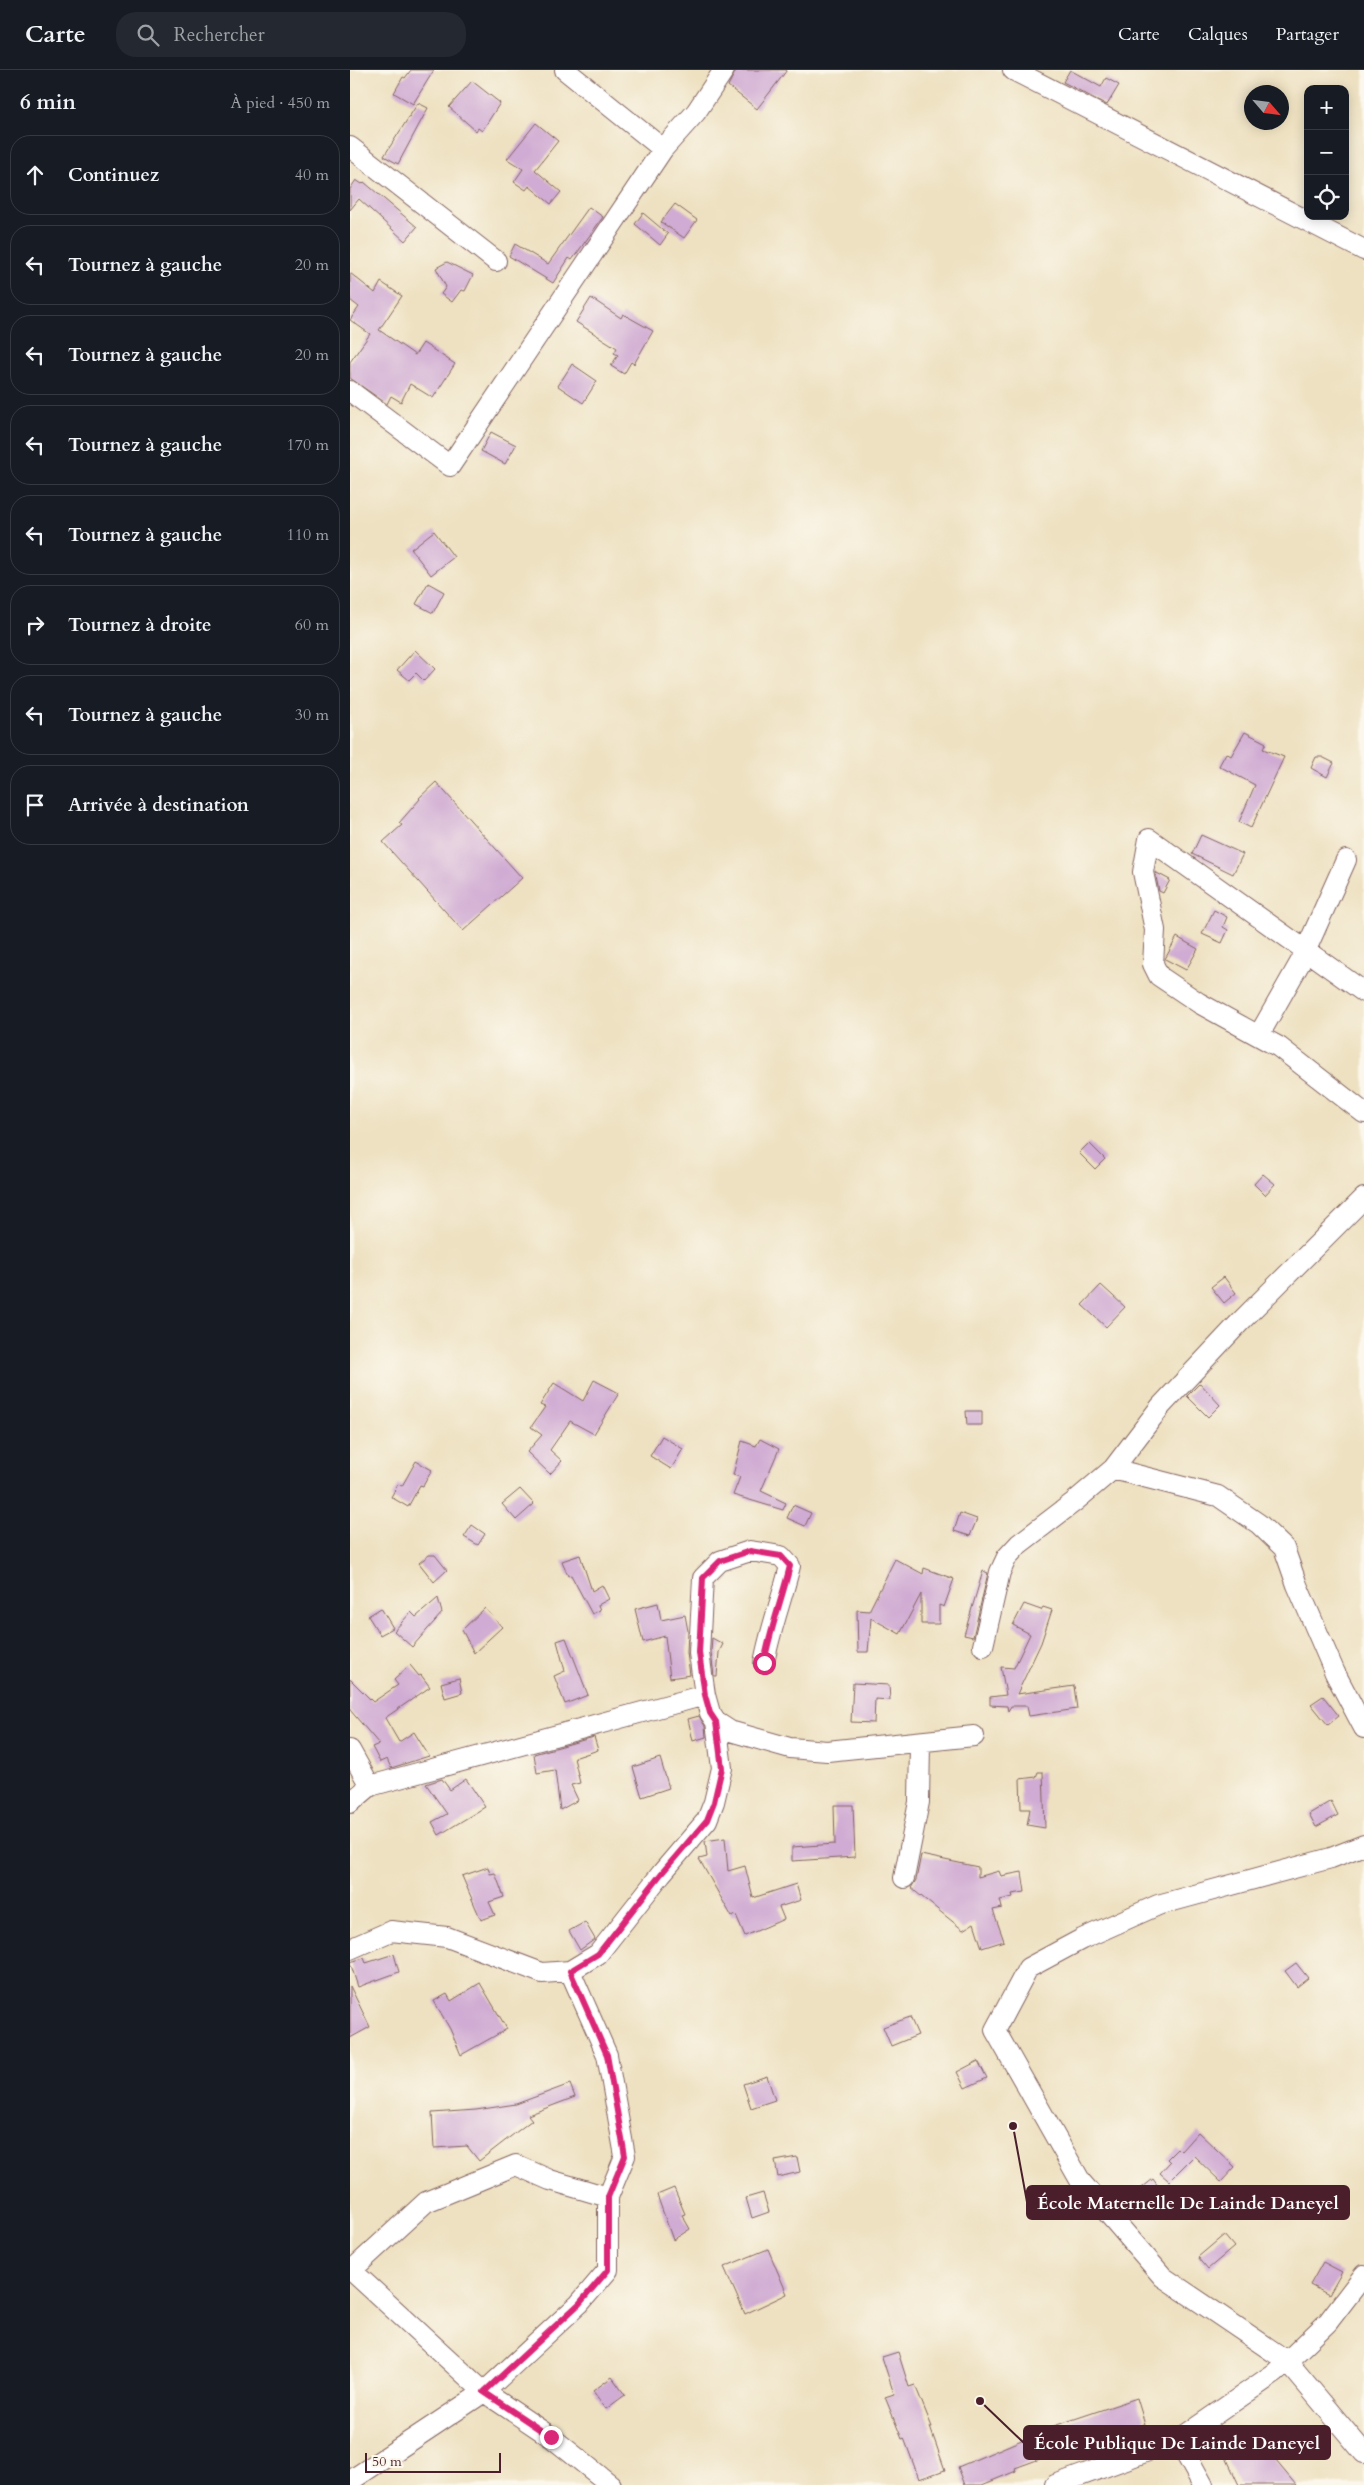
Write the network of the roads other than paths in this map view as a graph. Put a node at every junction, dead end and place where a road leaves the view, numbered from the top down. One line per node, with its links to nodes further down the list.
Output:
1 (565, 70): 5 (street)
2 (724, 70): 5 (street)
3 (1013, 70): 6 (street)
4 (350, 148): 7 (street)
5 (663, 149): 8 (street)
6 (1364, 250)
7 (496, 261)
8 (350, 391)
9 (1346, 860): 10 (street)
10 (1306, 950): 11 (street); 12 (street); 12 (street)
11 (1364, 992)
12 (1259, 1035): 13 (street)
13 (1364, 1113)
14 (1364, 1198): 15 (street)
15 (1113, 1469): 16 (street); 20 (street)
16 (983, 1646)
17 (764, 1663): 18 (street)
18 (705, 1695): 19 (street); 24 (street)
19 (716, 1722): 22 (street); 29 (street)
20 (1364, 1728)
21 (974, 1736): 22 (street)
22 (920, 1743): 27 (street)
23 (350, 1750): 24 (street)
24 (370, 1786): 25 (street)
25 (350, 1803)
26 (1364, 1845): 33 (street)
27 (904, 1878)
28 (350, 1949): 29 (street)
29 (570, 1971): 30 (street)
30 (608, 2197): 31 (street); 34 (street)
31 (351, 2269): 34 (street)
32 (1364, 2275): 33 (street)
33 (1287, 2361): 35 (street); 36 (street)
34 (484, 2392): 37 (street); 38 (street)
35 (1178, 2440): 39 (street); 40 (street)
36 (1364, 2453)
37 (350, 2481)
38 (611, 2485)
39 (1055, 2485)
40 (1203, 2485)

